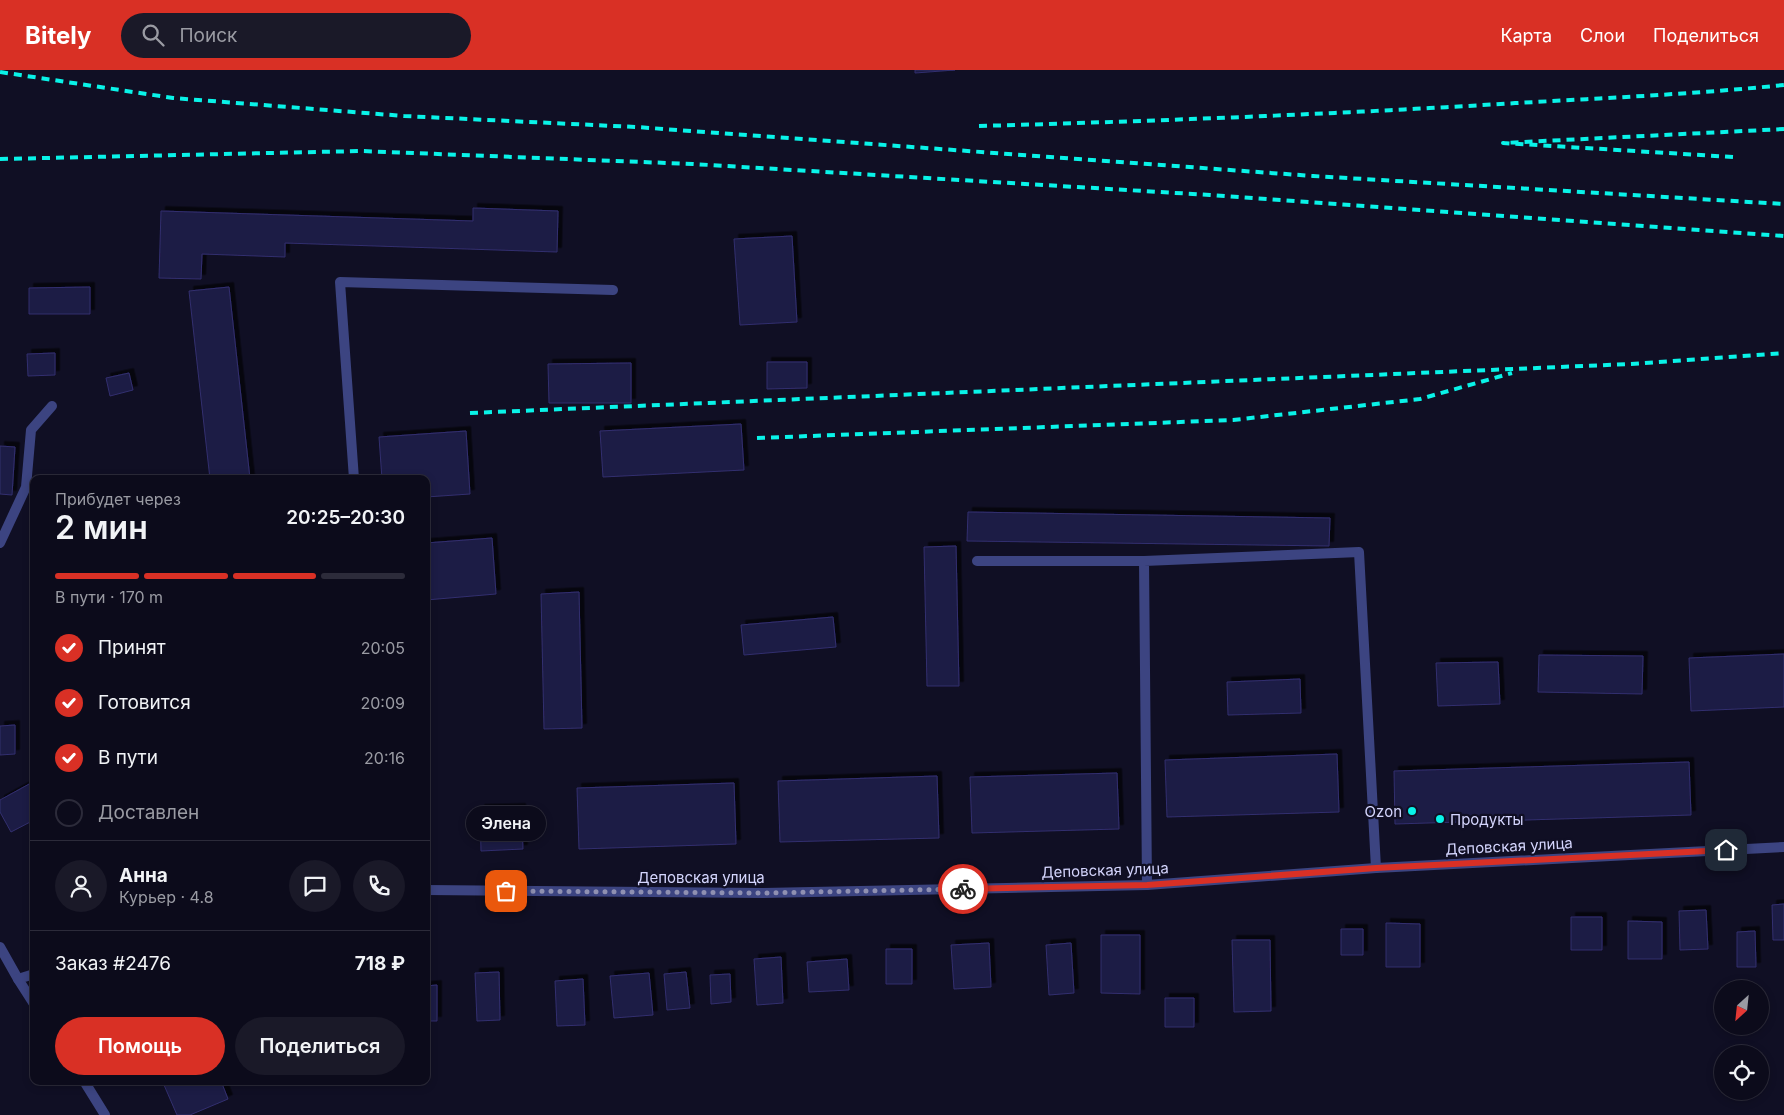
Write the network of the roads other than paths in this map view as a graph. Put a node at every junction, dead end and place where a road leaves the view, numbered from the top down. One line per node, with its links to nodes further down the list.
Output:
1 (613, 290): 3 (street)
2 (52, 406): 4 (street)
3 (354, 475)
4 (0, 543)
5 (977, 561): 6 (street)
6 (1144, 561): 8 (street); 9 (street)
7 (1784, 847): 8 (street, Деповская улица)
8 (1376, 868): 9 (street, Деповская улица)
9 (1147, 885): 10 (street, Деповская улица)
10 (430, 890)
11 (0, 947): 13 (street)
12 (30, 975): 13 (street)
13 (18, 979): 14 (street)
14 (30, 998)
15 (86, 1085): 16 (street)
16 (105, 1115)

